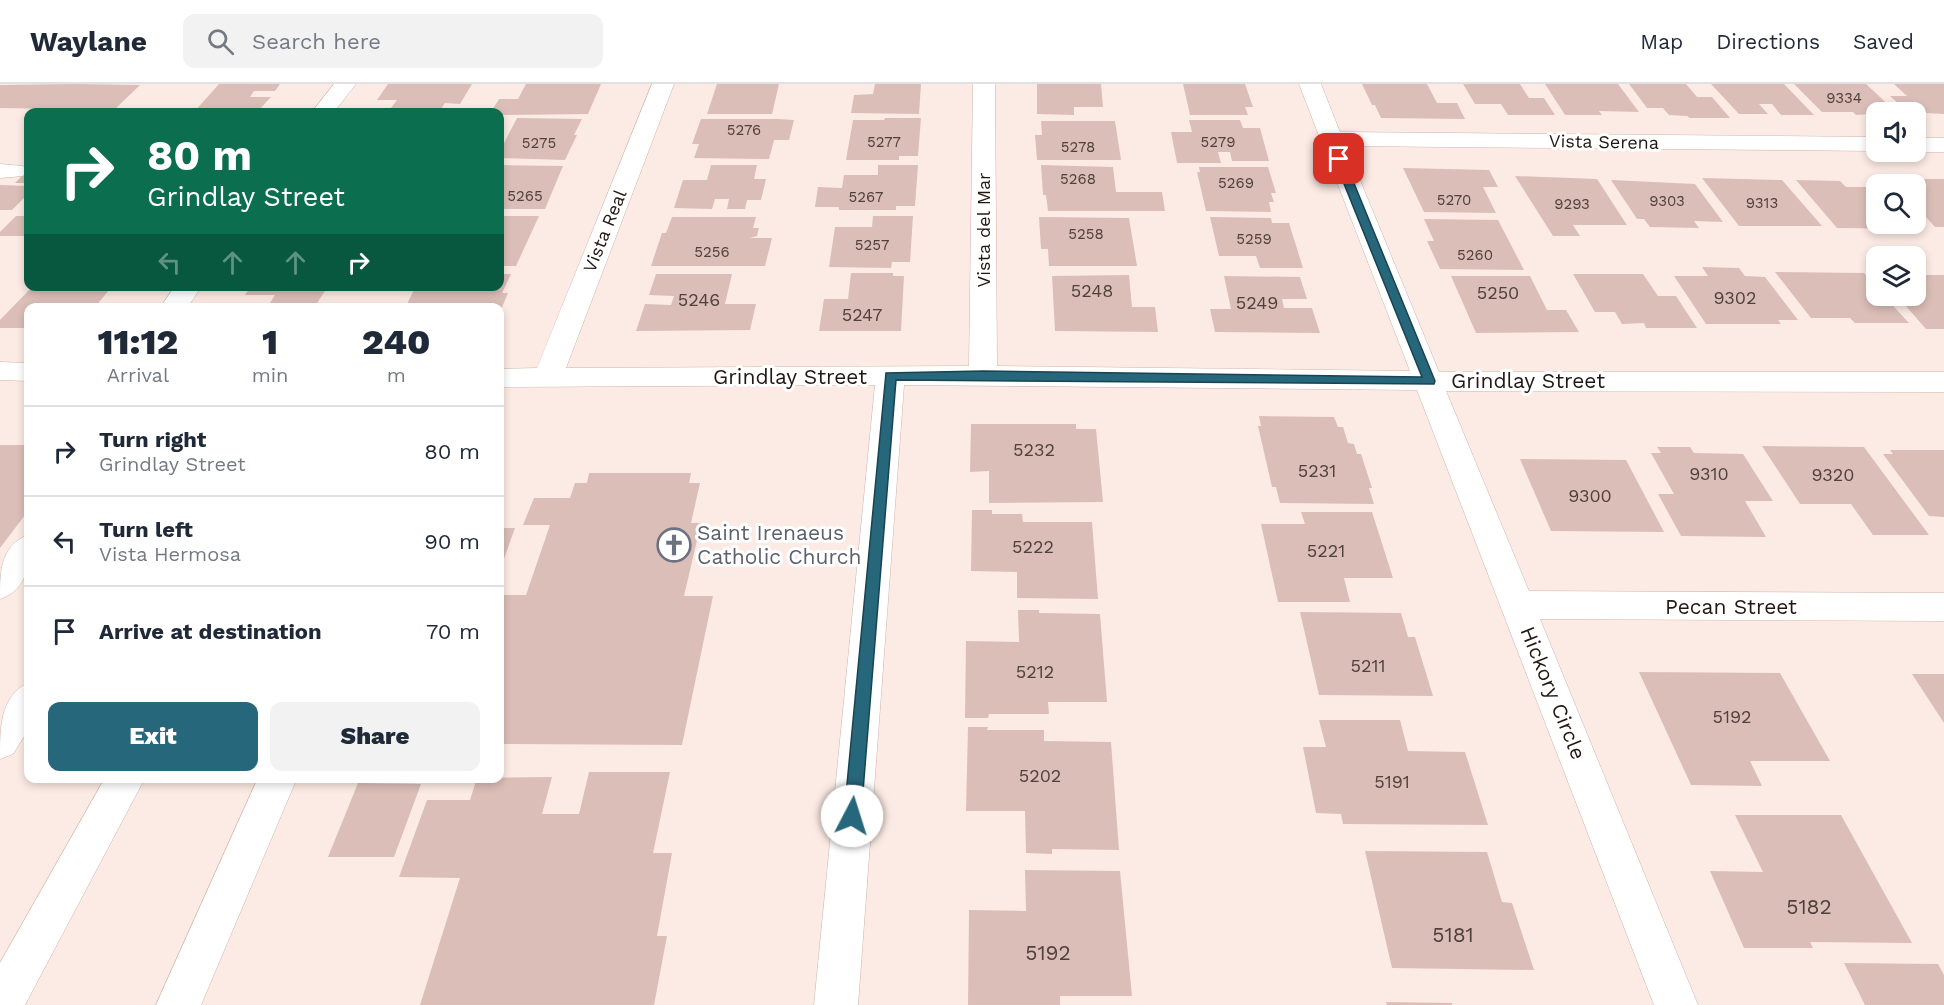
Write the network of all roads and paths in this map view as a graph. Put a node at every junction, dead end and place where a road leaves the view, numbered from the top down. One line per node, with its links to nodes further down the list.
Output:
1 (345, 84): 5 (street)
2 (663, 84): 17 (street, Vista Real)
3 (984, 84): 14 (street, Vista del Mar)
4 (1310, 84): 6 (street, Hickory Circle)
5 (326, 108)
6 (1331, 139): 7 (street, Vista Serena); 18 (street, Hickory Circle)
7 (1866, 144)
8 (1926, 145): 9 (street)
9 (1944, 145)
10 (185, 291): 11 (street)
11 (176, 303)
12 (0, 371): 13 (street)
13 (24, 372)
14 (983, 375): 15 (street, Grindlay Street); 18 (street, Grindlay Street)
15 (890, 376): 17 (street, Grindlay Street); 30 (street)
16 (504, 378): 17 (street, Grindlay Street)
17 (547, 379)
18 (1430, 381): 19 (street, Grindlay Street); 22 (street, Hickory Circle)
19 (1944, 382)
20 (24, 553): 21 (street)
21 (0, 586)
22 (1518, 605): 23 (street, Pecan Street); 31 (street, Hickory Circle)
23 (1944, 607)
24 (24, 705): 25 (street)
25 (0, 742)
26 (123, 783): 28 (street)
27 (276, 783): 29 (street)
28 (1, 1005)
29 (178, 1005)
30 (836, 1005)
31 (1676, 1005)

